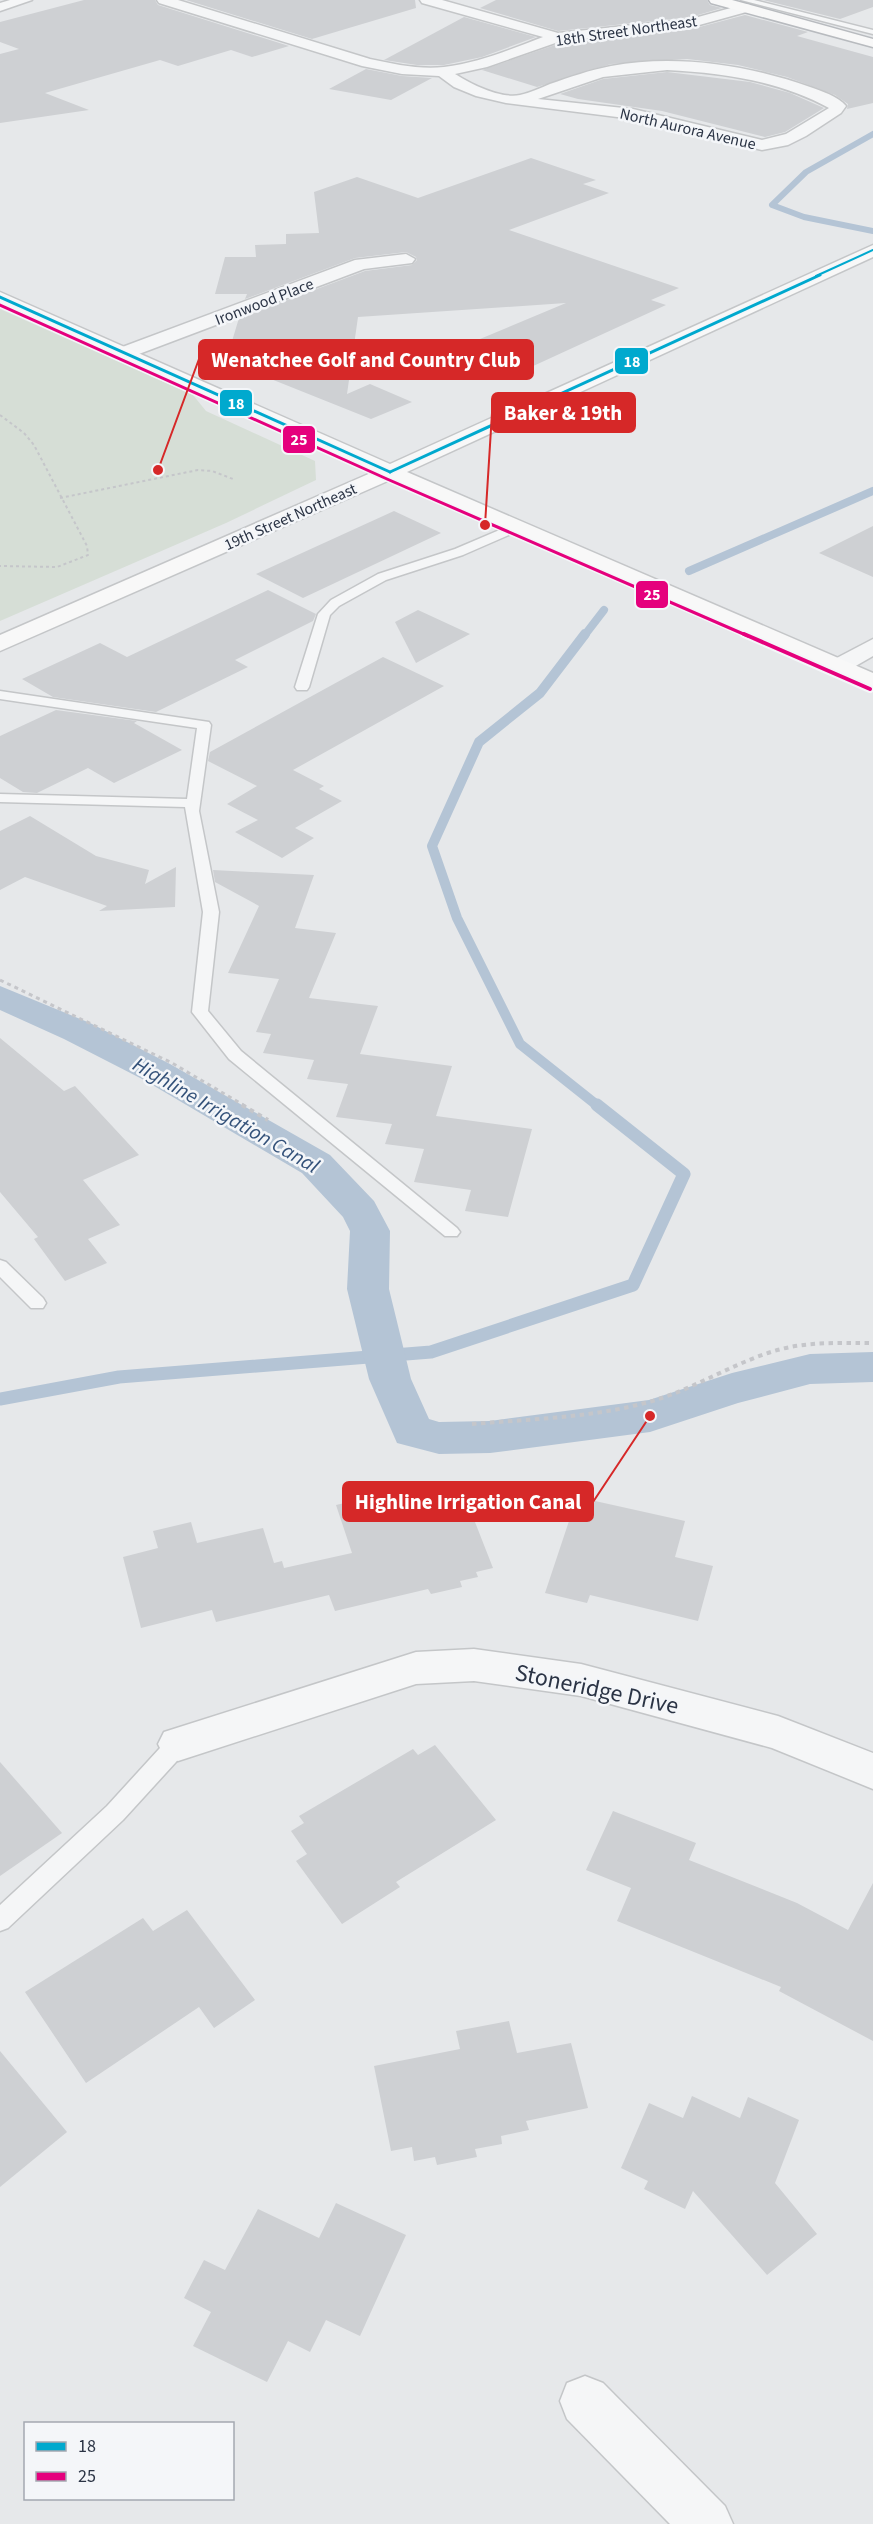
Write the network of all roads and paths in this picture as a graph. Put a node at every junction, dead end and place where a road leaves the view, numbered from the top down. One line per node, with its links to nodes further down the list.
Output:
1 (25, 0): 6 (street)
2 (164, 0): 10 (street, 18th Street Northeast)
3 (427, 0): 8 (street)
4 (732, 4): 5 (street); 7 (lane); 8 (street, 18th Street Northeast); 9 (main road)
5 (697, 5)
6 (0, 7)
7 (873, 32)
8 (558, 37): 10 (street, 18th Street Northeast)
9 (873, 43)
10 (443, 72): 11 (street, North Aurora Avenue)
11 (518, 101): 11 (street, North Aurora Avenue)
12 (873, 250): 17 (main road, 19th Street Northeast)
13 (406, 259): 15 (street, Ironwood Place)
14 (0, 297): 15 (main road)
15 (124, 353): 17 (main road)
16 (0, 415): 19 (path)
17 (390, 472): 20 (main road); 22 (main road, 19th Street Northeast)
18 (233, 479): 19 (path)
19 (60, 498): 21 (path)
20 (516, 527): 24 (main road); 26 (lane)
21 (0, 566)
22 (0, 644)
23 (873, 646): 24 (street)
24 (838, 666): 25 (main road)
25 (873, 682)
26 (302, 687)
27 (0, 695): 29 (lane)
28 (0, 798): 29 (lane)
29 (193, 803): 32 (lane)
30 (0, 980): 31 (path)
31 (270, 1121)
32 (451, 1232)
33 (0, 1266): 34 (lane)
34 (36, 1303)
35 (873, 1343): 36 (path)
36 (472, 1424)
37 (178, 1744): 38 (street, Stoneridge Drive); 39 (lane)
38 (873, 1771)
39 (0, 1920)
40 (585, 2401): 41 (street)
41 (707, 2524)

